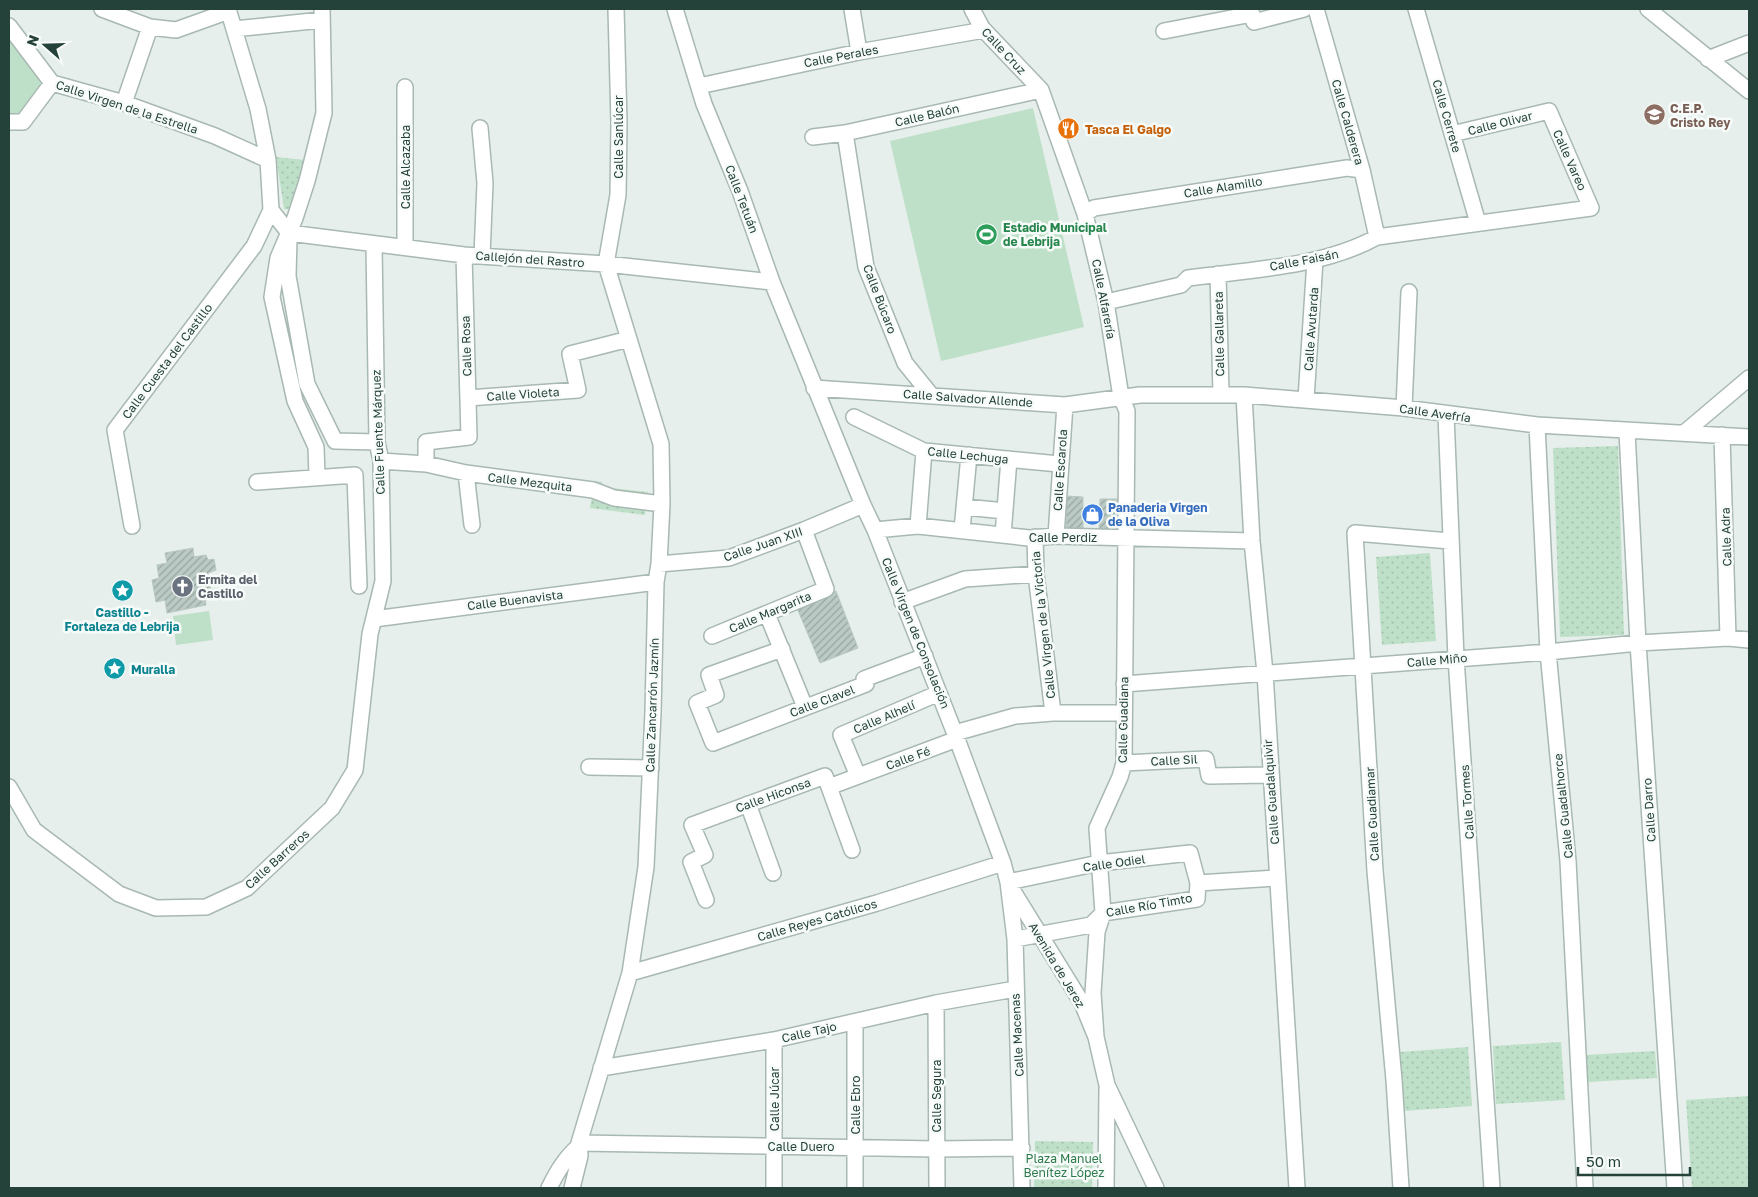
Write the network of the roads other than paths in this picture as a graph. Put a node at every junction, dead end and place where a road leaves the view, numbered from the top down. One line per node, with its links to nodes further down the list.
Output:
1 (102, 9): 13 (street)
2 (616, 9): 45 (street, Calle Sanlúcar)
3 (674, 9): 21 (street, Calle Tetuán)
4 (852, 9): 18 (street)
5 (972, 9): 15 (street, Calle Cruz)
6 (1304, 9): 16 (street)
7 (1316, 9): 33 (street, Calle Calderera)
8 (1416, 9): 30 (street, Calle Cerrete)
9 (1648, 9): 19 (street)
10 (229, 10): 13 (street); 14 (street)
11 (322, 14): 14 (street); 38 (street)
12 (9, 26): 20 (street, Calle Virgen de la Estrella)
13 (150, 27): 25 (street)
14 (234, 29): 32 (street)
15 (984, 30): 18 (street, Calle Perales); 23 (street, Calle Cruz)
16 (1164, 31)
17 (1749, 43): 19 (street)
18 (859, 52): 21 (street, Calle Perales)
19 (1708, 59): 24 (street)
20 (52, 83): 25 (street, Calle Virgen de la Estrella); 27 (street)
21 (699, 86): 47 (street, Calle Tetuán)
22 (405, 87): 41 (street, Calle Alcazaba)
23 (1041, 90): 29 (street, Calle Balón); 36 (street, Calle Alfarería)
24 (1749, 91)
25 (124, 104): 32 (street, Calle Virgen de la Estrella)
26 (1549, 111): 30 (street, Calle Olivar); 34 (street, Calle Vareo)
27 (9, 122)
28 (480, 128): 43 (street)
29 (844, 134): 31 (street, Calle Balón); 54 (street, Calle Búcaro)
30 (1452, 134): 37 (street, Calle Cerrete)
31 (813, 137)
32 (268, 160): 35 (street)
33 (1362, 170): 36 (street, Calle Alamillo); 39 (street, Calle Calderera)
34 (1591, 208): 37 (street, Calle Faisán)
35 (271, 210): 38 (street); 83 (street, Calle Cuesta del Castillo)
36 (1085, 214): 49 (street, Calle Alfarería)
37 (1478, 223): 39 (street, Calle Faisán)
38 (289, 233): 40 (street, Callejón del Rastro); 68 (street); 76 (street)
39 (1377, 237): 44 (street, Calle Faisán)
40 (374, 245): 41 (street, Callejón del Rastro); 68 (street, Calle Fuente Márquez)
41 (406, 248): 42 (street, Callejón del Rastro)
42 (464, 255): 43 (street, Callejón del Rastro); 57 (street, Calle Rosa)
43 (482, 256): 45 (street, Callejón del Rastro)
44 (1315, 260): 46 (street, Calle Faisán); 58 (street, Calle Avutarda)
45 (606, 264): 47 (street, Callejón del Rastro); 50 (street, Calle Zancarrón Jazmín)
46 (1218, 274): 49 (street, Calle Faisán); 53 (street, Calle Gallareta)
47 (772, 282): 52 (street, Calle Tetuán)
48 (1409, 292): 60 (street)
49 (1106, 302): 56 (street, Calle Alfarería)
50 (629, 339): 57 (street, Calle Violeta); 78 (street, Calle Zancarrón Jazmín)
51 (1749, 378): 65 (street)
52 (814, 388): 54 (street, Calle Salvador Allende); 79 (street, Calle Virgen de Consolación)
53 (1221, 394): 55 (street, Calle Avefría); 56 (street, Calle Avefría)
54 (931, 395): 59 (street, Calle Salvador Allende)
55 (1244, 395): 58 (street, Calle Avefría); 92 (street, Calle Guadalquivir)
56 (1121, 397): 59 (street, Calle Salvador Allende); 91 (street, Calle Guadiana)
57 (468, 398): 73 (street, Calle Rosa)
58 (1306, 399): 60 (street, Calle Avefría)
59 (1065, 405): 74 (street, Calle Escarola)
60 (1404, 408): 61 (street, Calle Avefría)
61 (1446, 415): 63 (street, Calle Avefría); 93 (street, Calle Tormes)
62 (854, 417): 69 (street, Calle Lechuga)
63 (1536, 425): 64 (street, Calle Avefría); 106 (street, Calle Guadalhorce)
64 (1627, 432): 65 (street, Calle Avefría); 104 (street, Calle Darro)
65 (1684, 433): 66 (street, Calle Avefría)
66 (1722, 435): 67 (street, Calle Avefría); 102 (street, Calle Adra)
67 (1749, 437)
68 (377, 442): 72 (street, Calle Fuente Márquez)
69 (924, 451): 70 (street, Calle Lechuga); 84 (street)
70 (969, 455): 71 (street, Calle Lechuga); 80 (street)
71 (1009, 459): 74 (street, Calle Lechuga); 81 (street)
72 (380, 461): 73 (street, Calle Mezquita); 100 (street, Calle Fuente Márquez)
73 (426, 464): 75 (street, Calle Mezquita)
74 (1059, 464): 89 (street, Calle Escarola)
75 (466, 473): 78 (street, Calle Mezquita); 82 (street)
76 (317, 476): 77 (street); 97 (street)
77 (257, 482)
78 (662, 504): 94 (street, Calle Zancarrón Jazmín)
79 (863, 505): 85 (street, Calle Juan XIII); 86 (street, Calle Virgen de Consolación)
80 (964, 507): 81 (street); 87 (street)
81 (1004, 511): 88 (street)
82 (472, 525)
83 (132, 526)
84 (918, 526): 86 (street, Calle Perdiz); 87 (street, Calle Perdiz)
85 (804, 530): 94 (street, Calle Juan XIII); 99 (street, Calle Margarita)
86 (875, 530): 98 (street, Calle Virgen de Consolación)
87 (962, 530): 88 (street, Calle Perdiz)
88 (1003, 535): 90 (street, Calle Perdiz)
89 (1056, 536): 90 (street, Calle Perdiz); 91 (street, Calle Perdiz)
90 (1035, 537): 95 (street, Calle Virgen de la Victoria)
91 (1126, 538): 92 (street, Calle Perdiz); 111 (street, Calle Guadiana)
92 (1252, 541): 110 (street, Calle Guadalquivir)
93 (1450, 541): 108 (street, Calle Tormes); 109 (street, Calle Guadiamar)
94 (665, 564): 96 (street, Calle Zancarrón Jazmín)
95 (1036, 574): 98 (street); 114 (street, Calle Virgen de la Victoria)
96 (656, 582): 100 (street, Calle Buenavista); 119 (street, Calle Zancarrón Jazmín)
97 (359, 586)
98 (902, 602): 107 (street, Calle Virgen de Consolación)
99 (767, 614): 101 (street, Calle Margarita); 105 (street)
100 (374, 619): 123 (street, Calle Barreros)
101 (712, 636)
102 (1728, 638): 103 (street, Calle Miño); 104 (street, Calle Miño)
103 (1749, 640)
104 (1638, 643): 106 (street, Calle Miño); 161 (street, Calle Darro)
105 (782, 649): 113 (street); 113 (street, Calle Clavel)
106 (1548, 652): 108 (street, Calle Miño); 160 (street, Calle Guadalhorce)
107 (925, 656): 112 (street, Calle Virgen de Consolación); 113 (street, Calle Clavel)
108 (1456, 658): 109 (street, Calle Miño); 159 (street, Calle Tormes)
109 (1363, 666): 110 (street, Calle Miño); 158 (street, Calle Guadiamar)
110 (1265, 673): 111 (street, Calle Miño); 120 (street, Calle Guadalquivir)
111 (1124, 684): 115 (street, Calle Guadiana)
112 (940, 693): 116 (street, Calle Virgen de Consolación); 121 (street, Calle Alhelí)
113 (805, 707)
114 (1053, 713): 115 (street, Calle Fé); 116 (street, Calle Fé)
115 (1123, 713): 117 (street, Calle Guadiana)
116 (956, 736): 121 (street, Calle Fé); 126 (street, Calle Virgen de Consolación)
117 (1124, 763): 120 (street, Calle Sil); 127 (street, Calle Guadiana)
118 (589, 766): 119 (street)
119 (651, 768): 136 (street, Calle Zancarrón Jazmín)
120 (1269, 775): 129 (street, Calle Guadalquivir)
121 (858, 776): 122 (street, Calle Fé)
122 (827, 781): 124 (street, Calle Hiconsa); 125 (street)
123 (9, 787)
124 (748, 804): 128 (street); 132 (street, Calle Hiconsa)
125 (852, 850)
126 (1003, 863): 130 (street, Calle Virgen de Consolación); 136 (street, Calle Reyes Católicos)
127 (1100, 864): 130 (street, Calle Odiel); 131 (street, Calle Odiel); 133 (street, Calle Guadiana)
128 (773, 873)
129 (1277, 878): 131 (street, Calle Río Timto); 157 (street, Calle Guadalquivir)
130 (1008, 882): 134 (street, Avenida de Jerez); 135 (street, Calle Macenas)
131 (1198, 883): 133 (street, Calle Río Timto)
132 (706, 900)
133 (1103, 913): 134 (street, Calle Río Timto); 140 (street, Calle Guadiana)
134 (1038, 934): 135 (street, Calle Río Timto); 140 (street, Avenida de Jerez)
135 (1015, 939): 137 (street, Calle Macenas)
136 (630, 973): 142 (street, Calle Zancarrón Jazmín)
137 (1015, 989): 138 (street, Calle Tajo); 147 (street, Calle Macenas)
138 (936, 1003): 139 (street, Calle Tajo); 148 (street, Calle Segura)
139 (855, 1022): 141 (street, Calle Tajo); 146 (street, Calle Ebro)
140 (1096, 1037): 143 (street, Avenida de Jerez)
141 (774, 1040): 142 (street, Calle Tajo); 145 (street, Calle Júcar)
142 (601, 1068): 144 (street, Calle Zancarrón Jazmín)
143 (1107, 1085): 155 (street); 156 (street, Avenida de Jerez)
144 (579, 1144): 145 (street, Calle Duero); 149 (street, Calle Zancarrón Jazmín); 150 (street, Calle Zancarrón Jazmín)
145 (774, 1146): 146 (street, Calle Duero); 151 (street, Calle Júcar)
146 (855, 1146): 148 (street, Calle Duero); 152 (street, Calle Ebro)
147 (1022, 1148): 148 (street, Calle Duero); 154 (street, Calle Macenas)
148 (936, 1149): 153 (street, Calle Segura)
149 (550, 1188)
150 (572, 1188)
151 (774, 1188)
152 (855, 1188)
153 (937, 1188)
154 (1022, 1188)
155 (1106, 1188)
156 (1156, 1188)
157 (1297, 1188)
158 (1401, 1188)
159 (1492, 1188)
160 (1585, 1188)
161 (1675, 1188)

